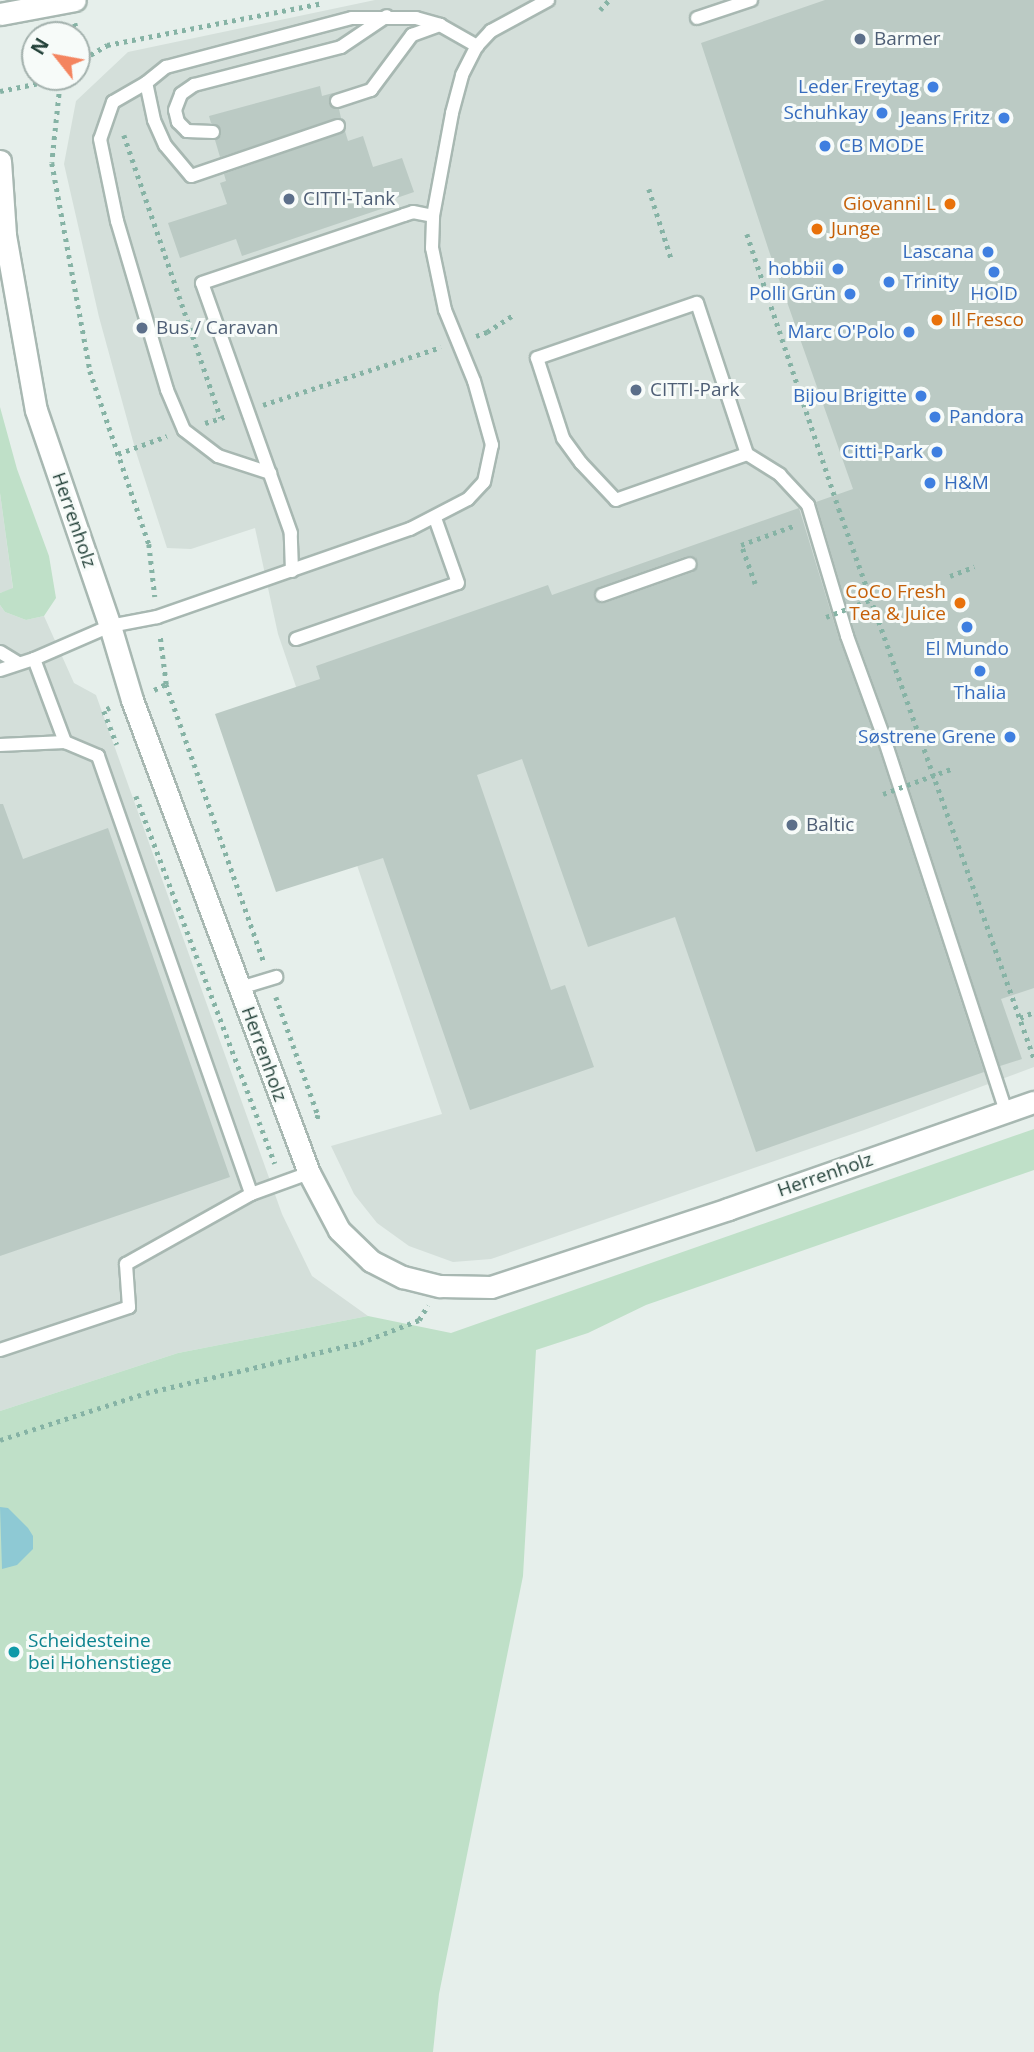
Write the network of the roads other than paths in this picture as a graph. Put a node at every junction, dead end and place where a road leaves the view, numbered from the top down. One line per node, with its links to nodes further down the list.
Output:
1 (73, 0): 4 (street)
2 (548, 0): 8 (lane)
3 (751, 0): 6 (lane)
4 (0, 14)
5 (387, 16): 7 (lane); 9 (lane); 12 (lane)
6 (697, 18)
7 (440, 25): 8 (lane); 10 (lane)
8 (477, 46): 14 (lane)
9 (146, 83): 11 (lane); 16 (lane)
10 (337, 101)
11 (338, 127)
12 (213, 132)
13 (0, 161): 21 (street, Herrenholz)
14 (433, 216): 16 (lane); 17 (lane)
15 (747, 454): 15 (lane); 32 (lane)
16 (270, 473): 19 (lane)
17 (435, 518): 19 (lane); 22 (lane)
18 (690, 564): 20 (lane)
19 (292, 571): 21 (lane)
20 (602, 595)
21 (110, 626): 24 (lane); 30 (street, Herrenholz)
22 (296, 639)
23 (0, 652): 25 (lane)
24 (34, 659): 25 (lane); 27 (lane)
25 (18, 663): 26 (lane)
26 (0, 670)
27 (65, 742): 28 (lane); 34 (lane)
28 (0, 745)
29 (273, 977): 30 (lane)
30 (240, 988): 33 (street, Herrenholz)
31 (1034, 1102): 32 (street, Herrenholz)
32 (1006, 1112): 33 (street, Herrenholz)
33 (309, 1173): 34 (lane)
34 (251, 1194): 35 (lane)
35 (0, 1350)

